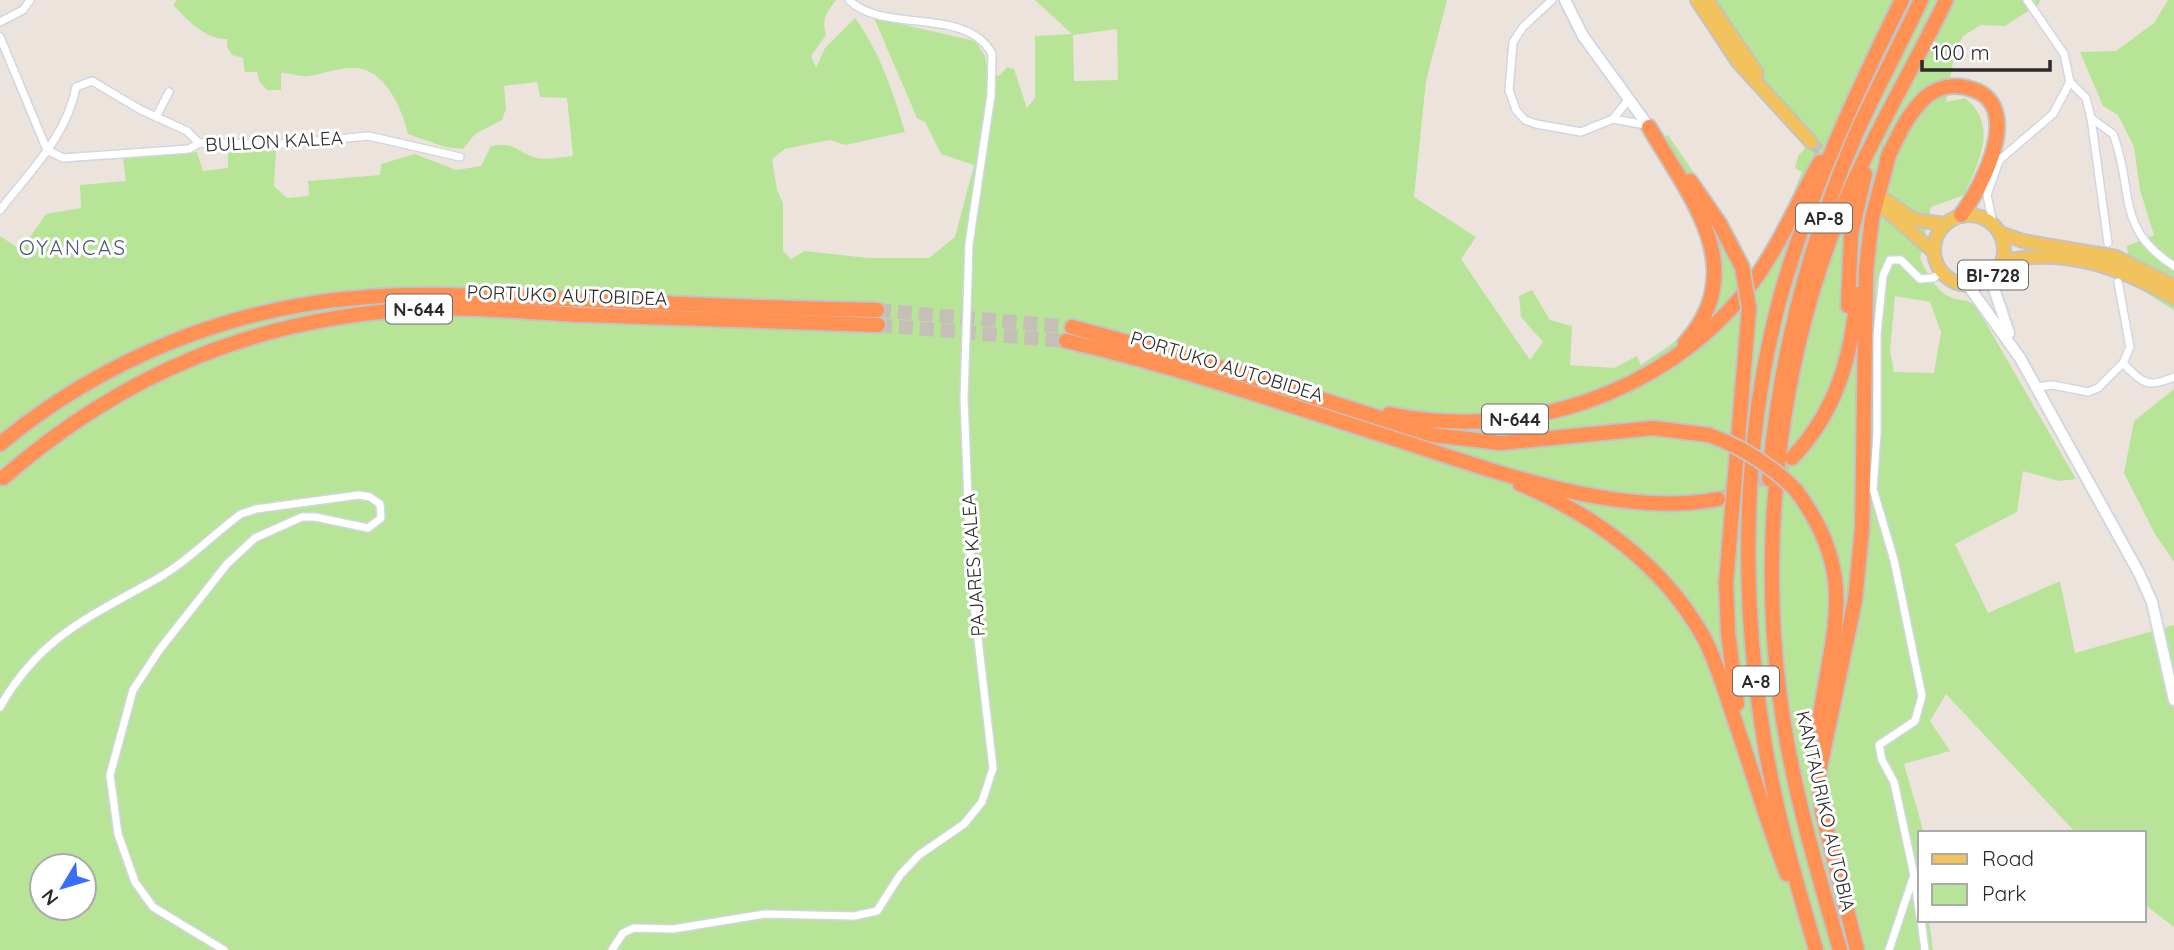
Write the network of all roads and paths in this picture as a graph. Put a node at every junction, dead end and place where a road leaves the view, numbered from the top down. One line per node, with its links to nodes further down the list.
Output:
1 (849, 0): 64 (street, PAJARES KALEA)
2 (1552, 0): 19 (street)
3 (1565, 0): 15 (street)
4 (1697, 0): 5 (main road)
5 (1707, 0)
6 (1902, 0): 17 (highway, A-8)
7 (1921, 0): 54 (highway, AP-8)
8 (1946, 0): 22 (highway, KANTAURIKO AUTOBIA / A-8)
9 (2027, 0): 13 (street)
10 (30, 1): 11 (street)
11 (0, 22)
12 (0, 37): 23 (street)
13 (2070, 82): 18 (street); 26 (street)
14 (169, 92): 16 (street)
15 (1629, 99): 19 (street); 20 (street)
16 (156, 117): 21 (street); 23 (street)
17 (1844, 118): 43 (highway, N-644); 62 (highway, A-8)
18 (2091, 118): 32 (street); 35 (street)
19 (1613, 119): 20 (street)
20 (1650, 127): 43 (highway, N-644); 57 (highway, bridge)
21 (199, 142): 23 (street, BULLON KALEA); 25 (street, BULLON KALEA)
22 (1872, 145): 42 (highway); 54 (highway, KANTAURIKO AUTOBIA / A-8)
23 (47, 150): 28 (street)
24 (1890, 151): 27 (highway); 42 (highway); 58 (highway)
25 (460, 157)
26 (2001, 157): 27 (street); 31 (street)
27 (1985, 174): 29 (highway)
28 (0, 210)
29 (1961, 215): 30 (main road); 31 (main road, BI-728)
30 (1945, 224): 33 (main road, BI-728); 33 (main road, BI-728)
31 (1996, 228): 34 (main road, BI-728); 40 (main road, BI-728)
32 (2108, 243)
33 (1934, 252): 36 (main road, BI-728)
34 (2002, 262): 37 (main road, BI-728); 41 (main road, BI-728)
35 (2174, 266)
36 (1942, 272): 39 (main road, BI-728); 59 (street)
37 (1990, 277): 39 (main road, BI-728); 44 (street)
38 (2118, 282): 45 (street)
39 (1967, 284): 44 (street)
40 (2174, 286)
41 (2174, 298)
42 (1847, 356): 50 (highway)
43 (1672, 357): 48 (highway, N-644)
44 (2020, 358): 47 (street)
45 (2123, 363): 46 (street); 47 (street)
46 (2174, 377)
47 (2037, 387): 55 (street)
48 (1345, 405): 51 (highway, PORTUKO AUTOBIDEA / N-644); 58 (highway, bridge)
49 (0, 444): 52 (highway, PORTUKO AUTOBIDEA / N-644)
50 (1792, 458)
51 (1457, 459): 53 (highway, N-644); 57 (highway, N-644)
52 (3, 478)
53 (1718, 499)
54 (1771, 610): 66 (highway, KANTAURIKO AUTOBIA / A-8)
55 (2174, 700)
56 (0, 707): 63 (street)
57 (1742, 742): 62 (highway)
58 (1819, 772): 67 (highway)
59 (1914, 875): 60 (street); 68 (street)
60 (1918, 904)
61 (1920, 922): 69 (street)
62 (1810, 929): 65 (highway, A-8)
63 (224, 950)
64 (612, 950)
65 (1816, 950)
66 (1840, 950)
67 (1857, 950)
68 (1889, 950)
69 (1925, 950)

